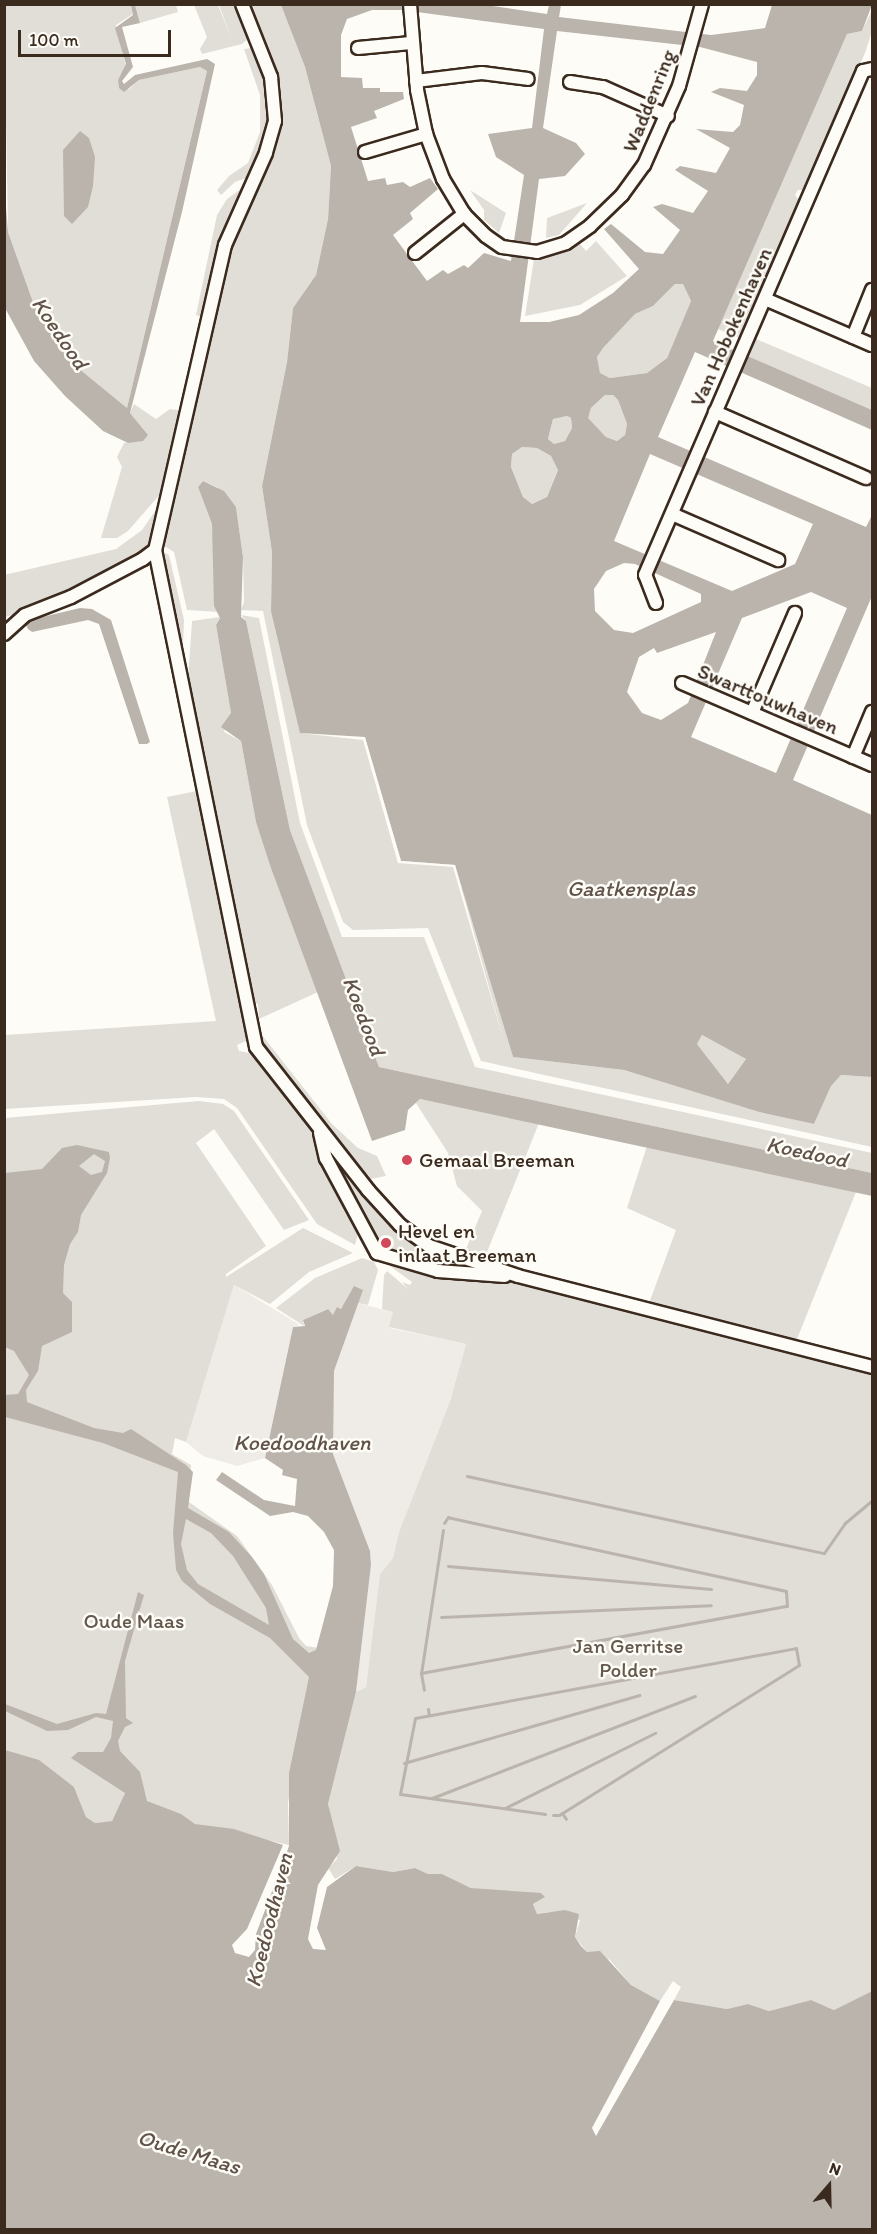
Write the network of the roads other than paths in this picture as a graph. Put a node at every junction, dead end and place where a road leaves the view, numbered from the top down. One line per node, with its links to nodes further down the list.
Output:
1 (242, 4): 22 (street)
2 (702, 4): 10 (street, Waddenring)
3 (410, 8): 4 (street, Waddenring)
4 (411, 43): 5 (street); 8 (street, Waddenring)
5 (358, 48)
6 (870, 69): 16 (street, Van Hobokenhaven)
7 (528, 79): 8 (street)
8 (416, 81): 11 (street, Waddenring)
9 (570, 82): 10 (street)
10 (668, 116): 13 (street, Waddenring)
11 (426, 134): 12 (street); 13 (street, Waddenring)
12 (365, 152)
13 (464, 214): 14 (street)
14 (415, 253)
15 (873, 291): 17 (street)
16 (765, 300): 17 (street); 19 (street, Van Hobokenhaven)
17 (852, 337): 18 (street)
18 (873, 345)
19 (715, 412): 20 (street); 21 (street, Van Hobokenhaven)
20 (866, 478)
21 (672, 514): 23 (street); 24 (street, Van Hobokenhaven)
22 (154, 550): 26 (street); 32 (street)
23 (778, 560)
24 (656, 603)
25 (795, 613): 29 (street)
26 (4, 634)
27 (687, 685): 29 (street, Swarttouwhaven)
28 (873, 711): 30 (street)
29 (752, 713): 30 (street, Swarttouwhaven)
30 (853, 757): 31 (street, Swarttouwhaven)
31 (873, 765)
32 (319, 1129): 33 (street); 33 (street)
33 (518, 1276): 34 (street)
34 (873, 1367)

